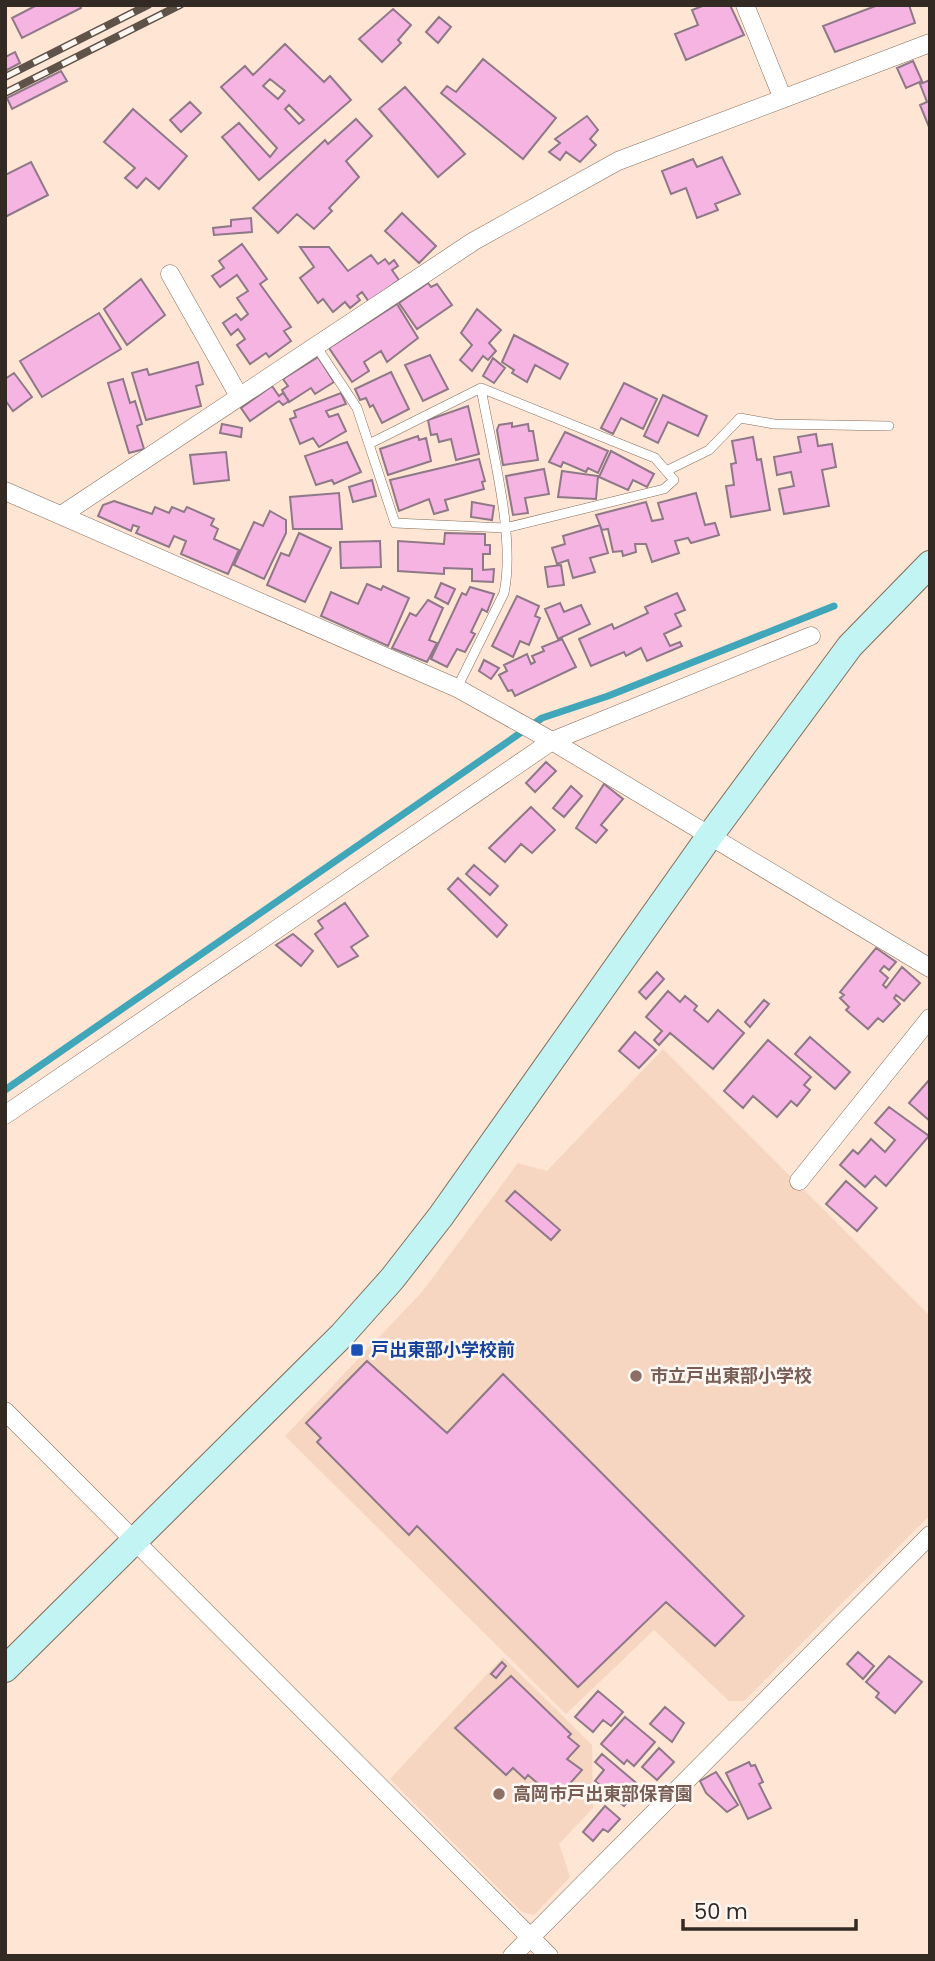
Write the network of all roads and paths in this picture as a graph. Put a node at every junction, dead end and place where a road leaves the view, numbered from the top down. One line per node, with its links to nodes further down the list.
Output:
1 (745, 5): 3 (street)
2 (930, 43): 3 (street)
3 (783, 99): 5 (street)
4 (170, 274): 7 (street)
5 (316, 346): 7 (street); 9 (lane)
6 (481, 388): 9 (lane); 10 (lane); 13 (lane)
7 (239, 396): 12 (street)
8 (888, 426): 10 (lane)
9 (369, 444): 13 (lane)
10 (666, 471): 13 (lane)
11 (5, 491): 12 (street)
12 (63, 514): 16 (street)
13 (505, 528): 16 (lane)
14 (930, 564): 18 (street)
15 (811, 636): 17 (street)
16 (457, 688): 17 (street)
17 (544, 737): 18 (street); 21 (street)
18 (709, 837): 19 (street); 25 (street)
19 (930, 968)
20 (930, 1018): 22 (street)
21 (5, 1115)
22 (799, 1181)
23 (5, 1411): 25 (street)
24 (930, 1535): 27 (street)
25 (133, 1542): 26 (street); 27 (street)
26 (5, 1669)
27 (530, 1937): 28 (street); 29 (street)
28 (512, 1956)
29 (549, 1956)

